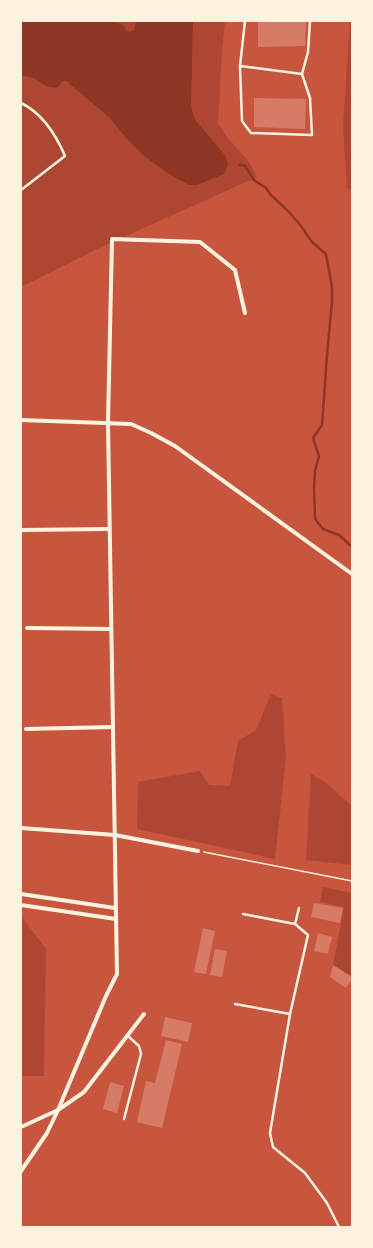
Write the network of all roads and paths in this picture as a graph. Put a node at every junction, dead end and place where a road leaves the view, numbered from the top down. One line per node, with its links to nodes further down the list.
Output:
1 (245, 21): 3 (lane)
2 (310, 21): 4 (lane)
3 (240, 66): 4 (lane); 4 (lane)
4 (302, 74)
5 (21, 103): 6 (lane)
6 (21, 190)
7 (244, 312): 9 (street)
8 (21, 420): 9 (street)
9 (108, 423): 10 (street); 12 (street)
10 (109, 529): 11 (street); 14 (street)
11 (21, 530)
12 (352, 574)
13 (27, 628): 14 (street)
14 (111, 629): 17 (street)
15 (21, 675): 16 (path)
16 (21, 701)
17 (113, 726): 18 (street); 20 (street)
18 (26, 728)
19 (21, 828): 20 (street)
20 (115, 835): 21 (street); 25 (street)
21 (198, 851): 22 (path)
22 (352, 881)
23 (21, 894): 25 (street)
24 (21, 905): 28 (street)
25 (116, 908): 28 (street)
26 (299, 908): 29 (lane)
27 (243, 914): 29 (lane)
28 (116, 919): 34 (street)
29 (296, 924): 32 (lane)
30 (234, 1004): 32 (lane)
31 (144, 1014): 33 (street)
32 (290, 1014): 38 (lane)
33 (127, 1036): 34 (street); 35 (lane)
34 (58, 1110): 36 (street); 37 (street)
35 (124, 1118)
36 (21, 1127)
37 (21, 1171)
38 (339, 1227)

